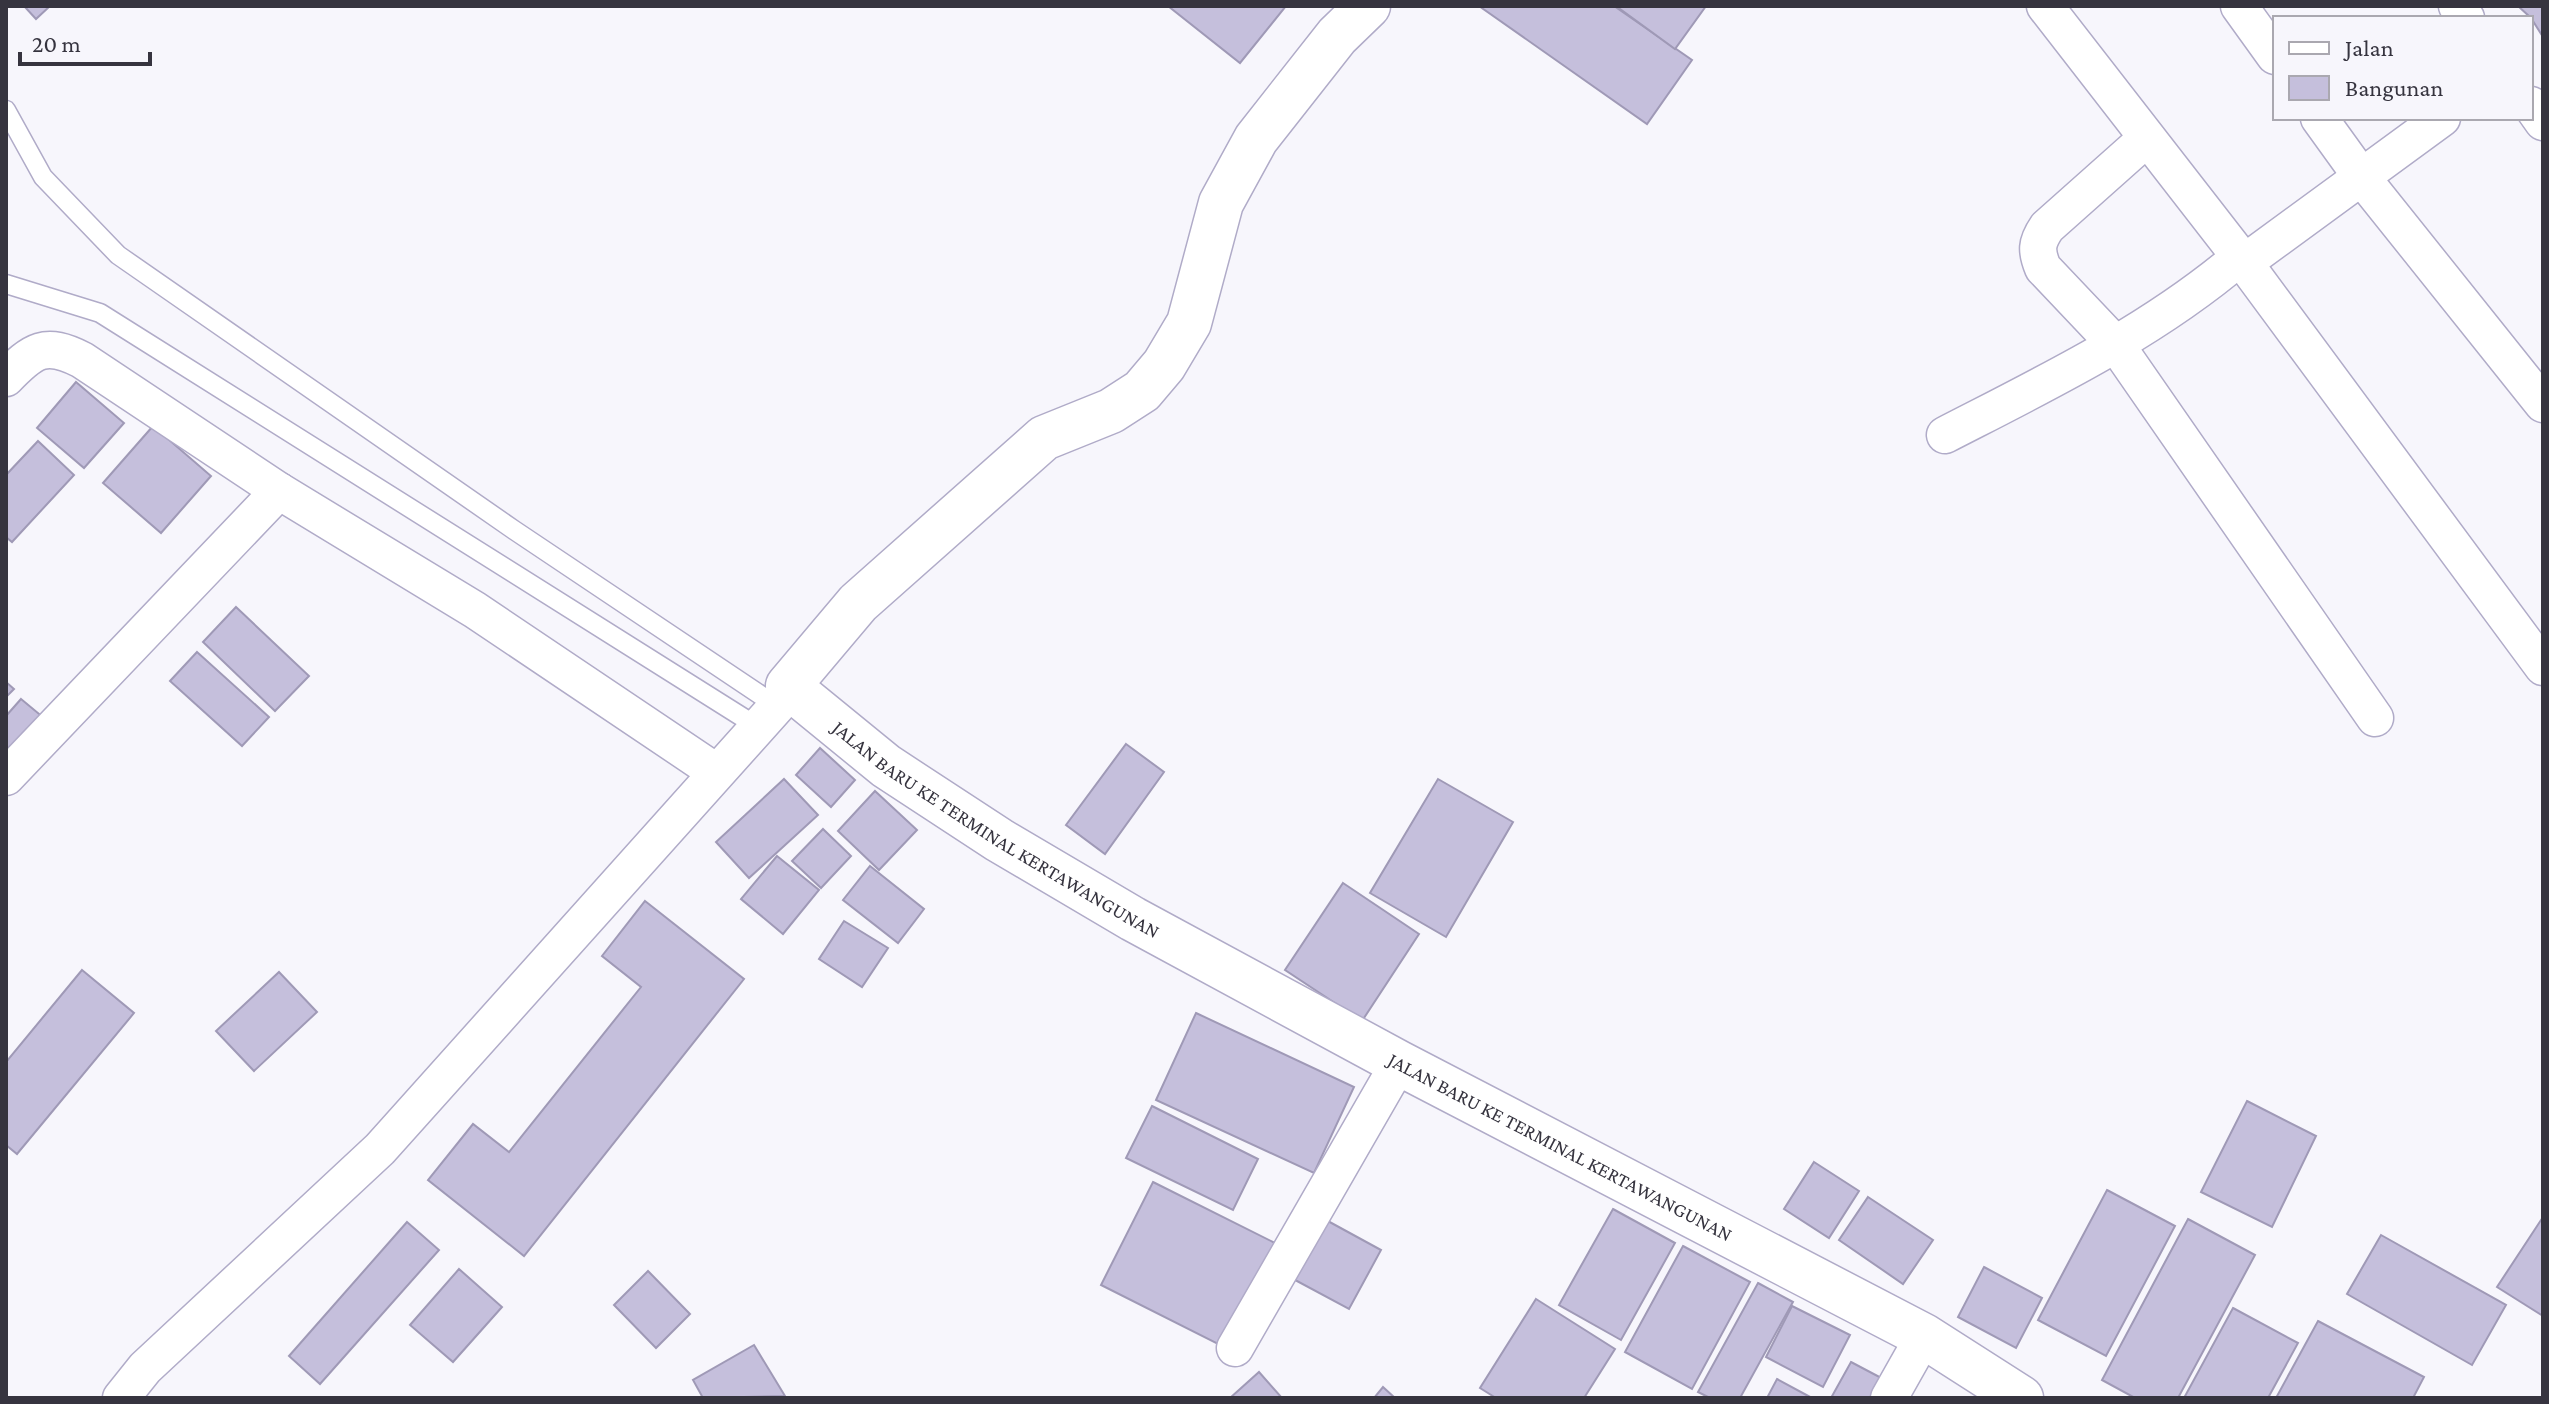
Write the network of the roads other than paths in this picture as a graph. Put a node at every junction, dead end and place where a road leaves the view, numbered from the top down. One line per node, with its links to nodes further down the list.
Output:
1 (1368, 6): 18 (main road)
2 (2045, 6): 8 (street)
3 (2239, 6): 4 (street)
4 (2273, 53)
5 (6, 110): 18 (lane)
6 (2320, 120): 9 (street)
7 (2439, 120): 9 (street)
8 (2147, 138): 10 (street); 12 (street)
9 (2363, 179): 10 (street); 14 (street)
10 (2240, 257): 12 (street); 17 (street)
11 (6, 284): 18 (lane)
12 (2117, 346): 15 (street); 19 (street)
13 (6, 378): 16 (street)
14 (2543, 404)
15 (1945, 435)
16 (279, 491): 20 (street); 21 (street)
17 (2543, 667)
18 (774, 706): 20 (street); 22 (main road, JALAN BARU KE TERMINAL KERTAWANGUNAN)
19 (2375, 718)
20 (716, 772): 25 (street)
21 (6, 777)
22 (1399, 1063): 23 (main road, JALAN BARU KE TERMINAL KERTAWANGUNAN); 24 (street)
23 (1924, 1336): 26 (street); 27 (main road, JALAN BARU KE TERMINAL KERTAWANGUNAN)
24 (1235, 1348)
25 (121, 1398)
26 (1889, 1398)
27 (2021, 1398)

